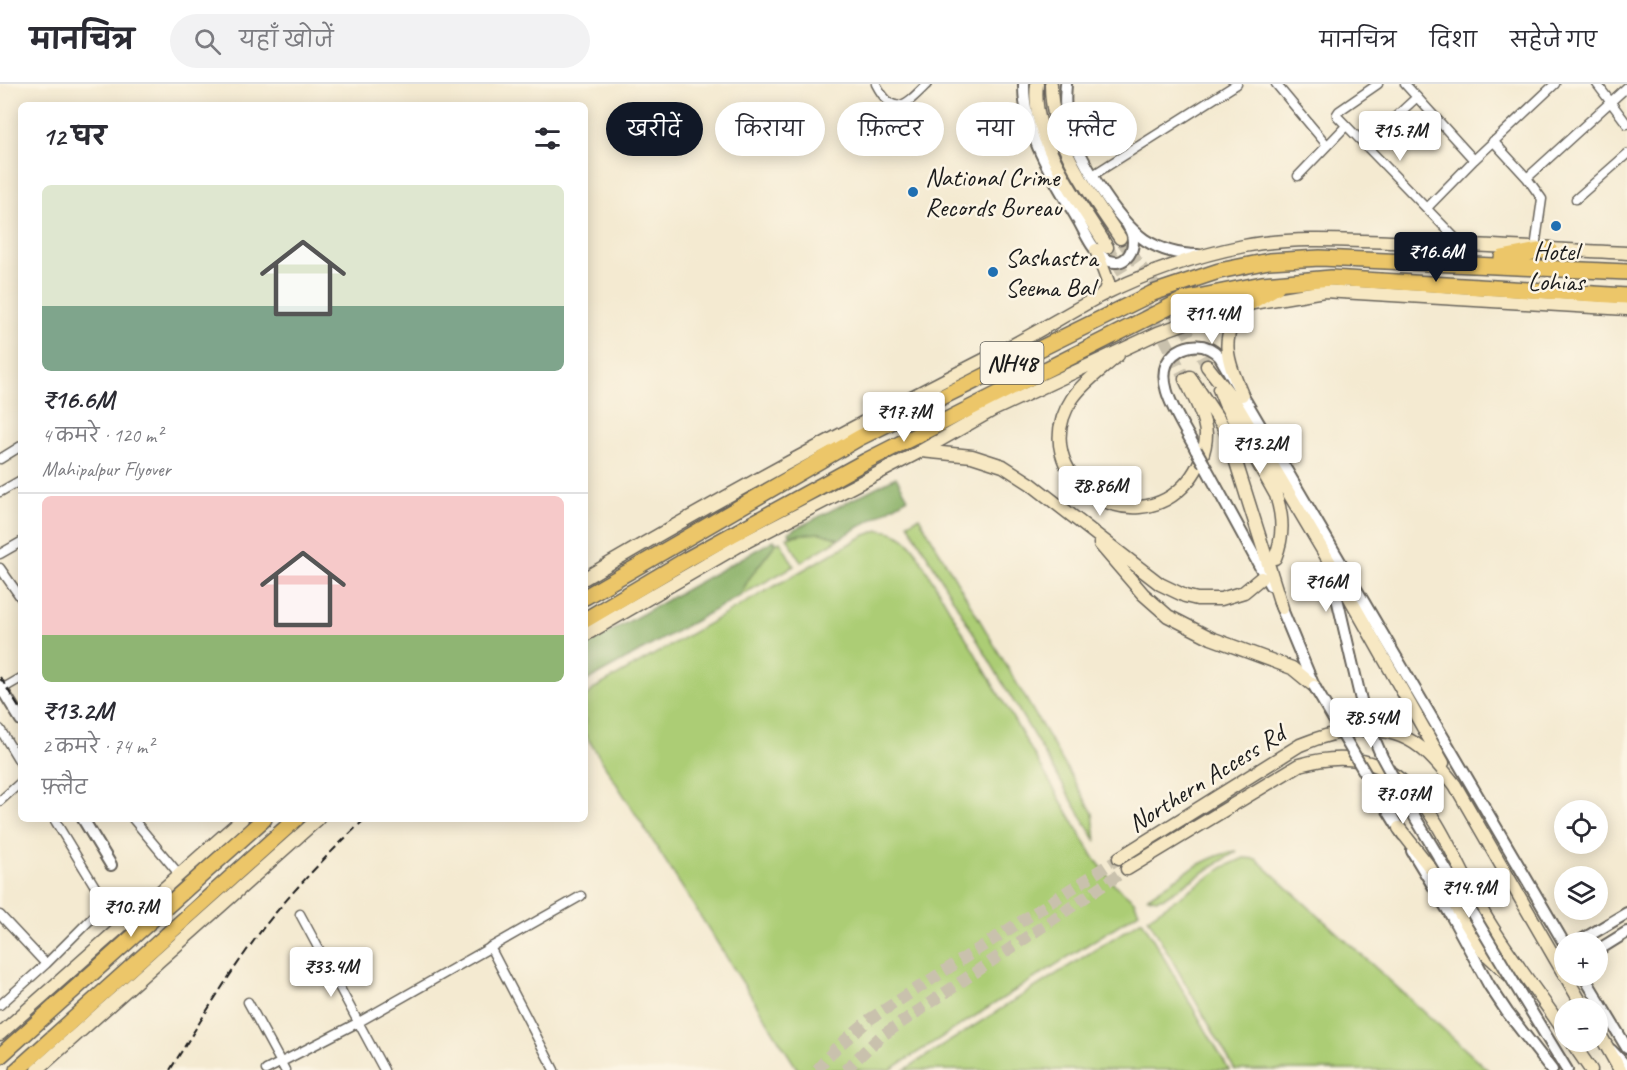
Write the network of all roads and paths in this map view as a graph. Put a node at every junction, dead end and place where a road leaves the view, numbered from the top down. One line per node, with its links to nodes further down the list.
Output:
1 (876, 84): 2 (street)
2 (927, 84)
3 (1024, 84): 32 (street)
4 (1037, 84): 32 (main road)
5 (1051, 84): 30 (main road)
6 (1066, 84): 24 (street)
7 (1237, 84): 13 (street)
8 (1276, 84): 20 (street)
9 (1378, 84): 18 (street)
10 (1405, 84): 15 (street)
11 (1555, 84): 19 (street)
12 (1597, 84): 16 (street)
13 (1224, 87): 24 (street)
14 (1627, 87): 16 (street)
15 (1417, 97): 21 (street); 23 (street)
16 (1611, 102): 17 (street); 26 (street)
17 (1627, 124)
18 (1346, 126): 20 (street); 21 (street)
19 (1493, 141): 23 (street); 26 (street)
20 (1327, 145): 25 (street)
21 (1365, 145): 28 (street)
22 (1627, 154): 27 (street)
23 (1474, 160): 28 (street)
24 (1093, 175): 29 (street)
25 (1298, 176)
26 (1527, 178): 33 (street)
27 (1576, 199)
28 (1427, 208): 31 (street)
29 (1128, 226): 32 (street); 35 (street)
30 (1120, 238)
31 (1461, 244): 33 (main road); 35 (main road)
32 (1101, 248): 39 (main road)
33 (1542, 248): 34 (main road); 36 (highway)
34 (1627, 253)
35 (1202, 255): 39 (main road)
36 (1479, 264): 37 (highway, NH48); 59 (highway, NH48)
37 (1627, 272)
38 (1284, 281): 40 (highway, NH48); 41 (highway); 61 (highway, NH48)
39 (1101, 296): 56 (main road)
40 (1627, 296)
41 (1247, 304): 42 (main road); 43 (main road); 44 (main road)
42 (1627, 309)
43 (1131, 345): 46 (main road); 60 (main road)
44 (1242, 394): 60 (street, bridge); 88 (street)
45 (18, 448): 47 (street)
46 (921, 451): 50 (main road); 62 (main road)
47 (0, 459)
48 (18, 482): 49 (street)
49 (0, 492)
50 (1055, 502): 57 (main road); 64 (main road)
51 (18, 544): 52 (street)
52 (0, 554)
53 (1275, 558): 54 (main road)
54 (1329, 561): 70 (main road); 115 (street, bridge)
55 (0, 568): 58 (street)
56 (588, 576)
57 (1261, 578)
58 (18, 593)
59 (588, 595)
60 (1282, 608): 64 (street)
61 (588, 618)
62 (588, 633)
63 (18, 680): 65 (street)
64 (1314, 686): 79 (street, bridge)
65 (1, 688): 66 (street)
66 (18, 715)
67 (0, 729): 68 (street)
68 (18, 759)
69 (18, 785): 71 (street)
70 (1455, 785): 80 (main road, Northern Access Rd); 93 (main road, Northern Access Rd)
71 (0, 801)
72 (56, 822): 94 (street)
73 (85, 822): 81 (street)
74 (136, 822): 83 (street)
75 (239, 822): 83 (main road)
76 (261, 822): 106 (highway)
77 (294, 822): 109 (highway)
78 (315, 822): 110 (main road)
79 (1399, 828): 96 (main road); 114 (street)
80 (1119, 858)
81 (111, 865)
82 (1127, 869): 96 (main road, Northern Access Rd)
83 (179, 874): 101 (main road)
84 (581, 896): 92 (street)
85 (1627, 913): 89 (street)
86 (300, 914): 100 (street)
87 (0, 915): 94 (street)
88 (1558, 932)
89 (1595, 932)
90 (1627, 932): 91 (street)
91 (1608, 944)
92 (490, 947): 100 (street); 113 (street)
93 (1554, 956)
94 (46, 964): 98 (street)
95 (1590, 986): 103 (street)
96 (1536, 991): 99 (main road, Northern Access Rd)
97 (248, 1002): 107 (street)
98 (0, 1005)
99 (1554, 1017)
100 (359, 1022): 107 (street); 112 (street)
101 (0, 1034)
102 (1608, 1048): 108 (street)
103 (1627, 1048)
104 (1608, 1049): 117 (main road)
105 (1579, 1052): 116 (main road)
106 (0, 1056)
107 (283, 1066): 111 (street)
108 (1627, 1067)
109 (17, 1070)
110 (37, 1070)
111 (266, 1070)
112 (384, 1070)
113 (554, 1070)
114 (1552, 1070)
115 (1567, 1070)
116 (1591, 1070)
117 (1620, 1070)

